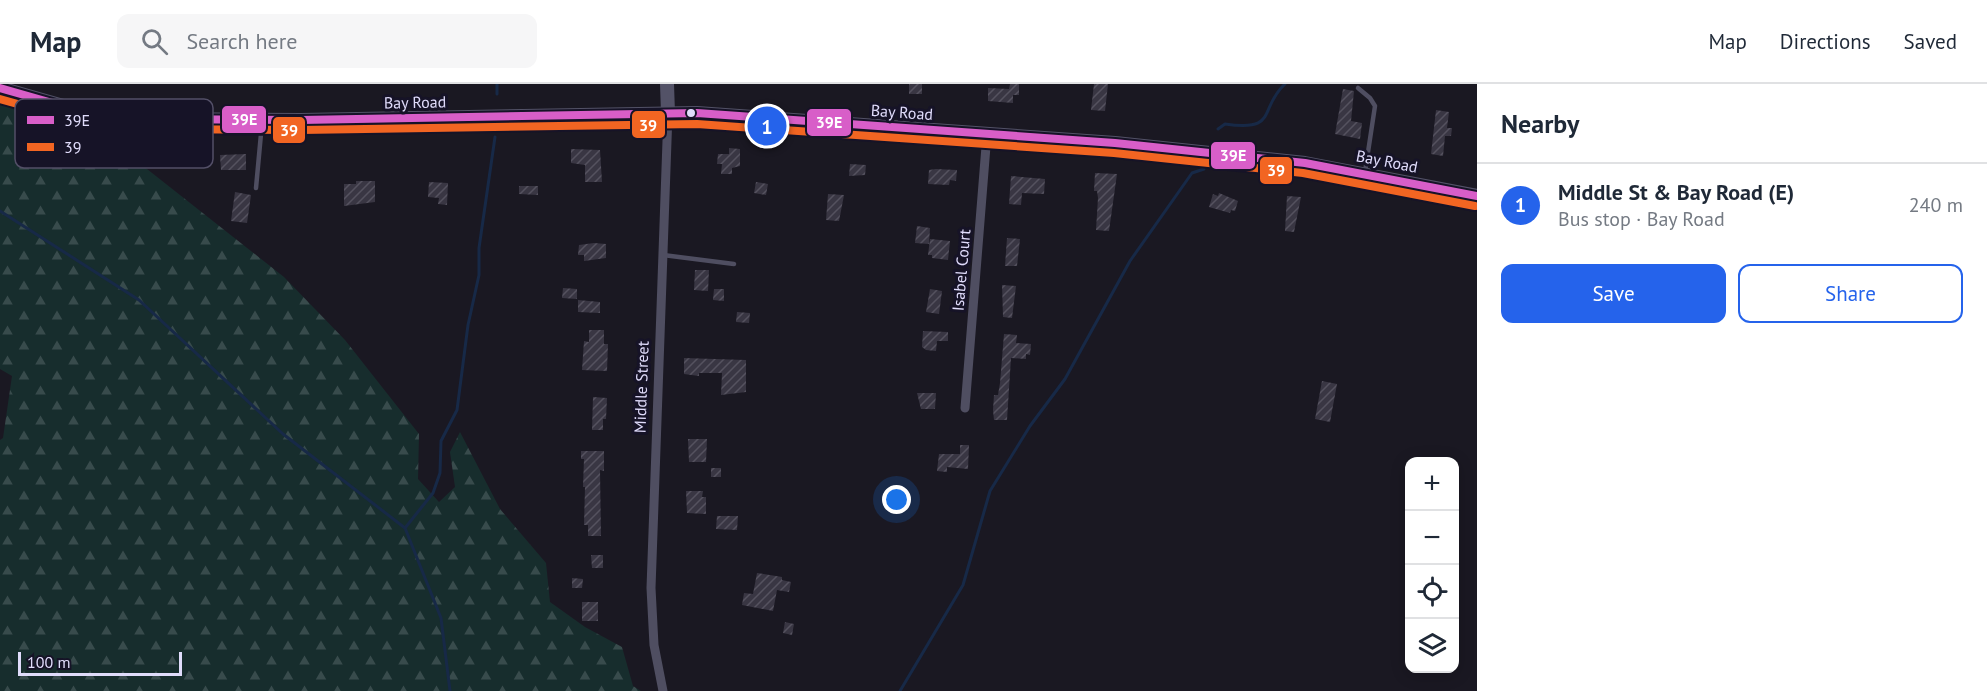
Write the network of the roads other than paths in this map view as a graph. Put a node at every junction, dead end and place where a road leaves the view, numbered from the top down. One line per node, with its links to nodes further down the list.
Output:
1 (668, 84): 5 (main road, Middle Street)
2 (0, 88): 4 (main road, Bay Road)
3 (1358, 88): 9 (lane)
4 (36, 99)
5 (668, 113): 7 (main road, Bay Road); 8 (main road, Bay Road); 12 (street, Middle Street)
6 (213, 120): 7 (main road, Bay Road)
7 (262, 120): 10 (lane)
8 (987, 134): 9 (main road, Bay Road); 14 (street, Isabel Court)
9 (1365, 172): 11 (main road, Bay Road)
10 (256, 188)
11 (1477, 196)
12 (663, 255): 13 (lane); 15 (street, Middle Street)
13 (734, 264)
14 (965, 408)
15 (663, 691)

